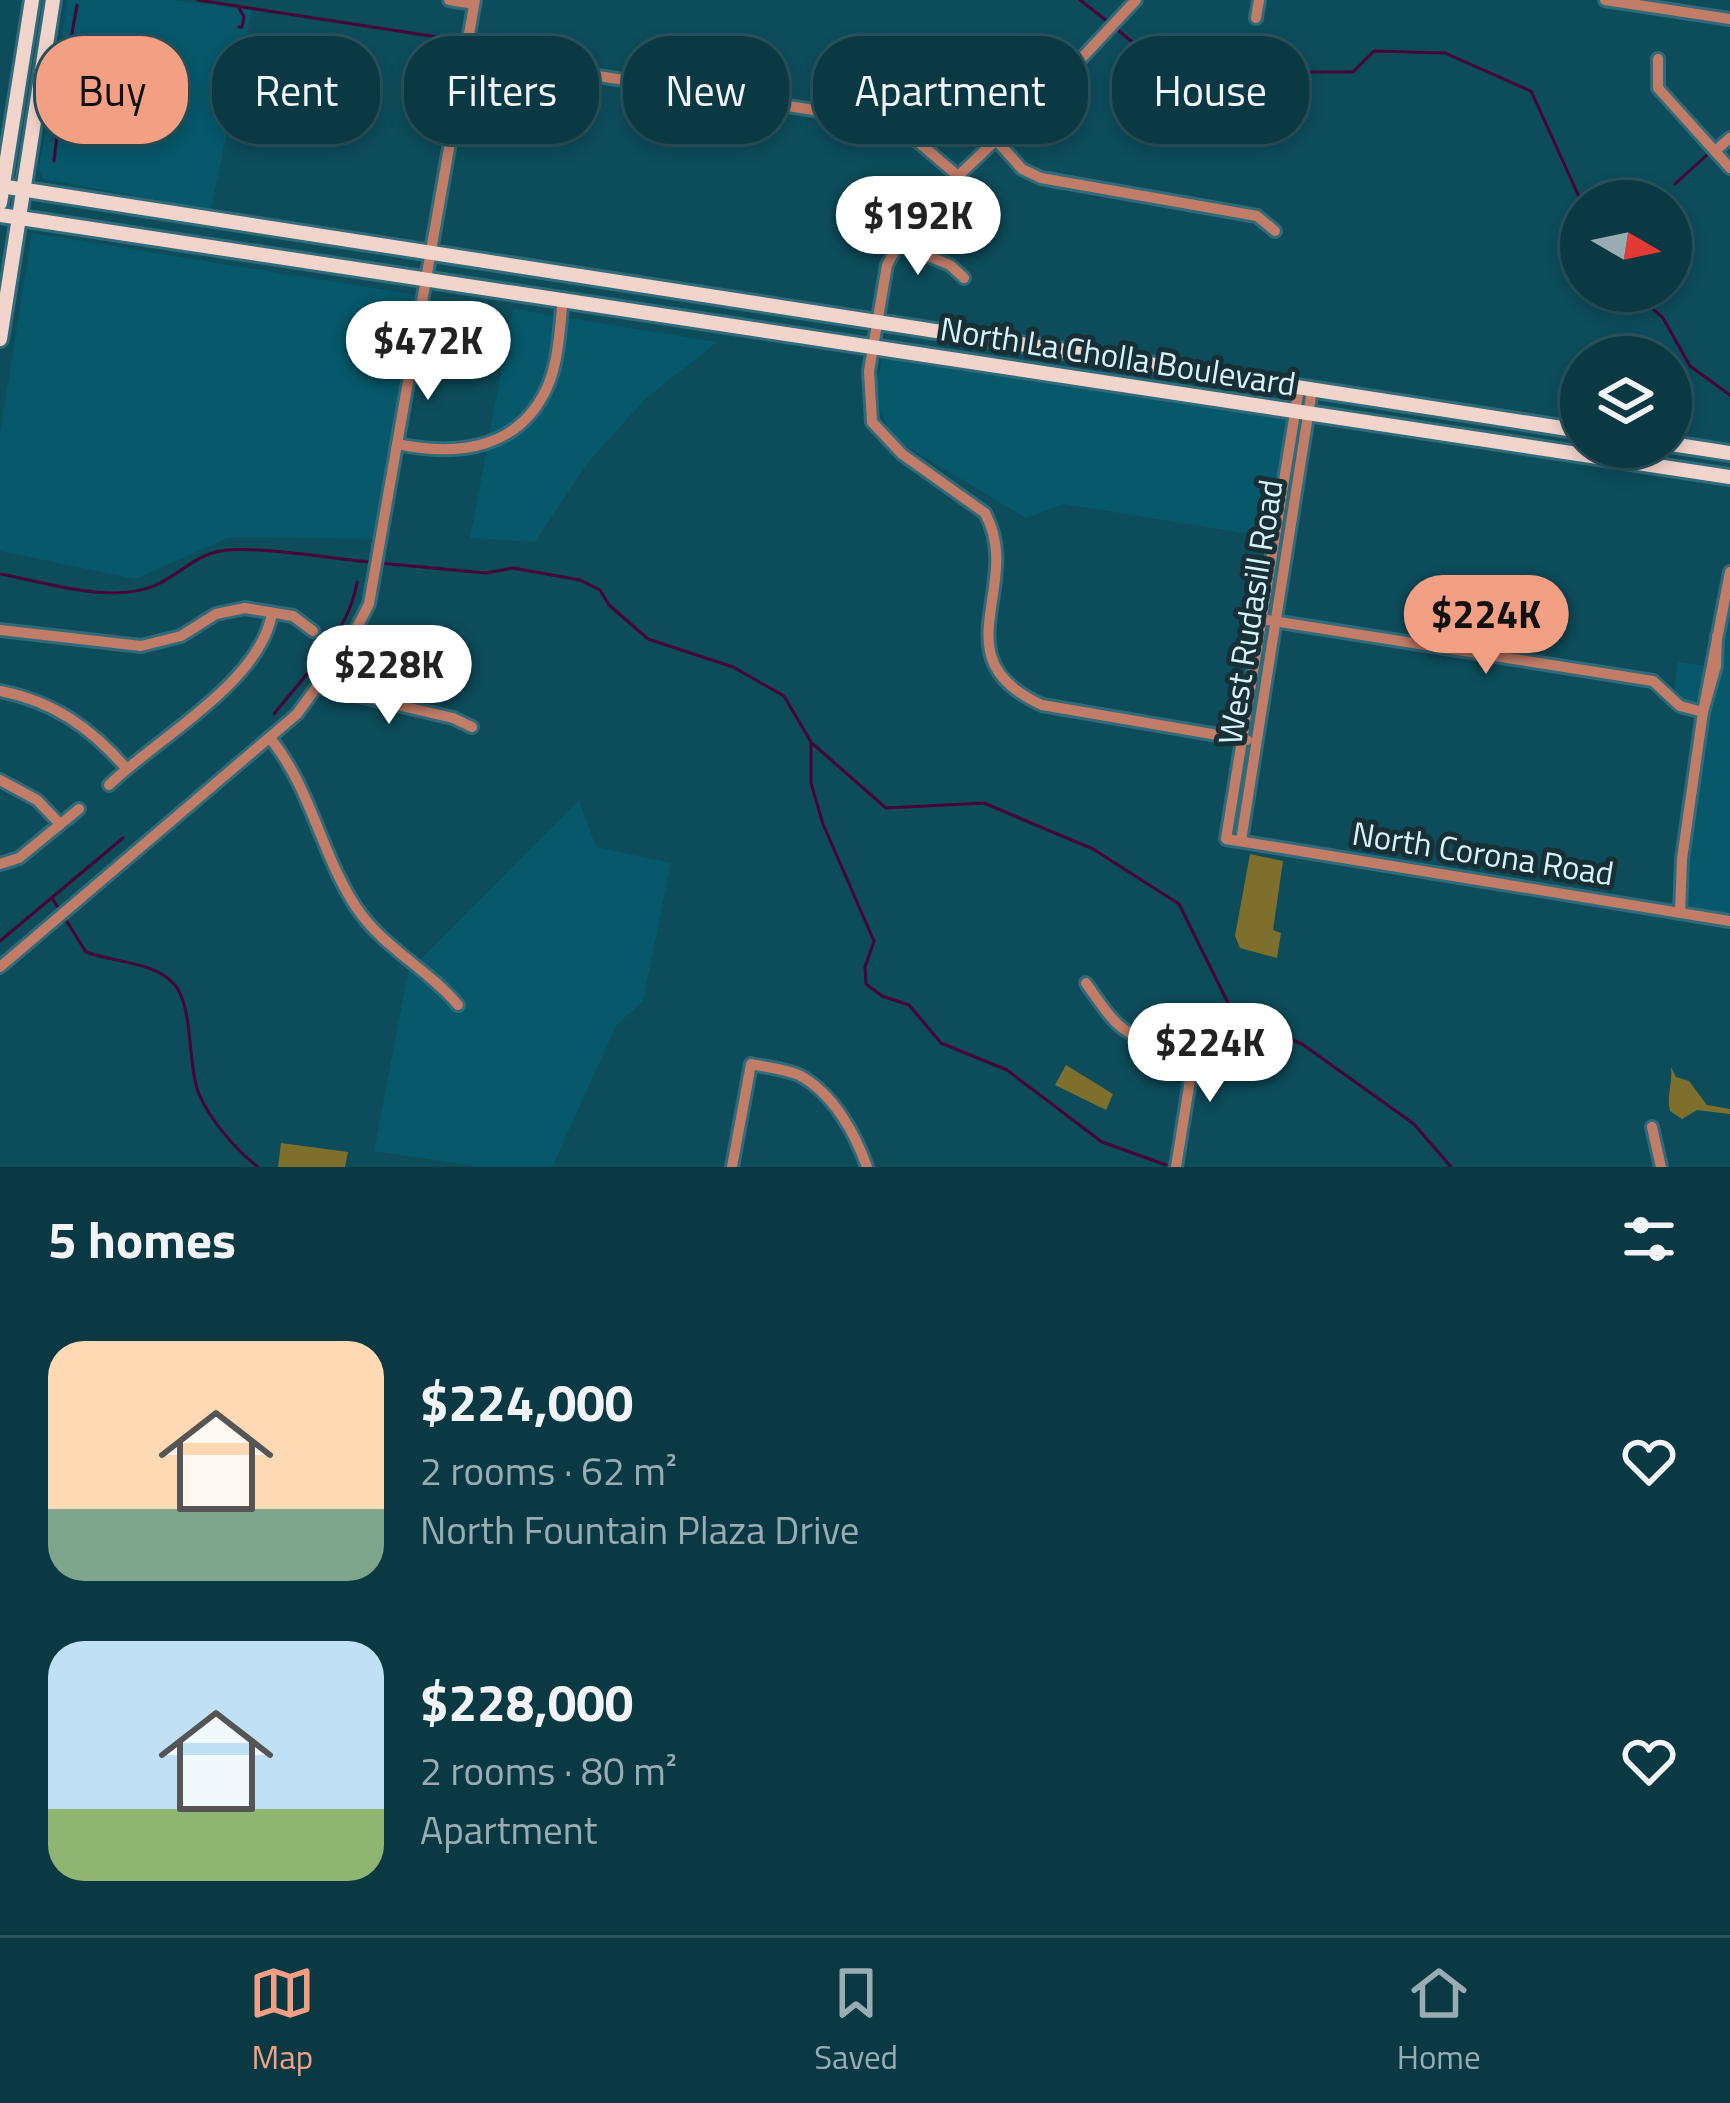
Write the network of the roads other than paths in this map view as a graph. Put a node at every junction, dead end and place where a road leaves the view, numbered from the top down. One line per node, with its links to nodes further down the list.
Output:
1 (32, 0): 22 (main road)
2 (53, 0): 21 (main road)
3 (449, 0): 7 (street)
4 (1136, 0): 11 (street)
5 (1259, 0): 8 (street)
6 (1605, 0): 9 (street)
7 (475, 2): 10 (street)
8 (1256, 19)
9 (1730, 19)
10 (469, 36)
11 (1088, 51)
12 (1658, 58): 18 (street)
13 (599, 76): 20 (street)
14 (1730, 138): 18 (street)
15 (450, 144): 27 (street)
16 (992, 144): 20 (street)
17 (1000, 144): 25 (street)
18 (1715, 151): 19 (street)
19 (1730, 168)
20 (958, 176): 26 (street)
21 (24, 190): 22 (main road, North La Cholla Boulevard); 24 (main road); 27 (main road, North La Cholla Boulevard)
22 (1, 192)
23 (0, 215): 24 (main road, North La Cholla Boulevard)
24 (20, 219): 29 (main road, North La Cholla Boulevard); 32 (main road)
25 (1275, 231)
26 (898, 244): 28 (street); 31 (street)
27 (431, 254): 29 (street); 31 (main road, North La Cholla Boulevard)
28 (964, 278)
29 (427, 279): 30 (main road, North La Cholla Boulevard); 37 (street)
30 (563, 298): 33 (main road, North La Cholla Boulevard); 37 (street)
31 (876, 323): 33 (street); 34 (main road, North La Cholla Boulevard)
32 (0, 339)
33 (872, 344): 35 (main road, North La Cholla Boulevard); 51 (street)
34 (1305, 390): 35 (street, West Rudasill Road); 36 (main road, North La Cholla Boulevard)
35 (1302, 412): 40 (main road, North La Cholla Boulevard); 43 (street, West Rudasill Road); 51 (street, West Rudasill Road)
36 (1560, 428)
37 (397, 444): 46 (street)
38 (1692, 448): 39 (main road)
39 (1730, 454)
40 (1730, 477)
41 (1730, 572): 48 (street)
42 (272, 613): 44 (street); 45 (street); 52 (street)
43 (1271, 620): 48 (street); 58 (street, West Rudasill Road)
44 (0, 630)
45 (313, 631)
46 (320, 687): 49 (street); 50 (street)
47 (0, 691): 52 (street)
48 (1703, 712): 60 (street)
49 (472, 727)
50 (271, 739): 62 (street); 64 (street)
51 (1245, 739): 57 (street, West Rudasill Road)
52 (126, 768): 54 (street)
53 (0, 780): 56 (street)
54 (109, 784)
55 (79, 809): 56 (street)
56 (59, 824): 59 (street)
57 (1226, 838): 58 (street, North Corona Road)
58 (1240, 841): 60 (street, North Corona Road)
59 (0, 864)
60 (1680, 914): 61 (street, North Corona Road)
61 (1730, 921)
62 (0, 967)
63 (1086, 983): 68 (street)
64 (458, 1005)
65 (1652, 1127): 69 (street)
66 (732, 1167): 67 (street)
67 (867, 1167)
68 (1177, 1167)
69 (1661, 1167)

